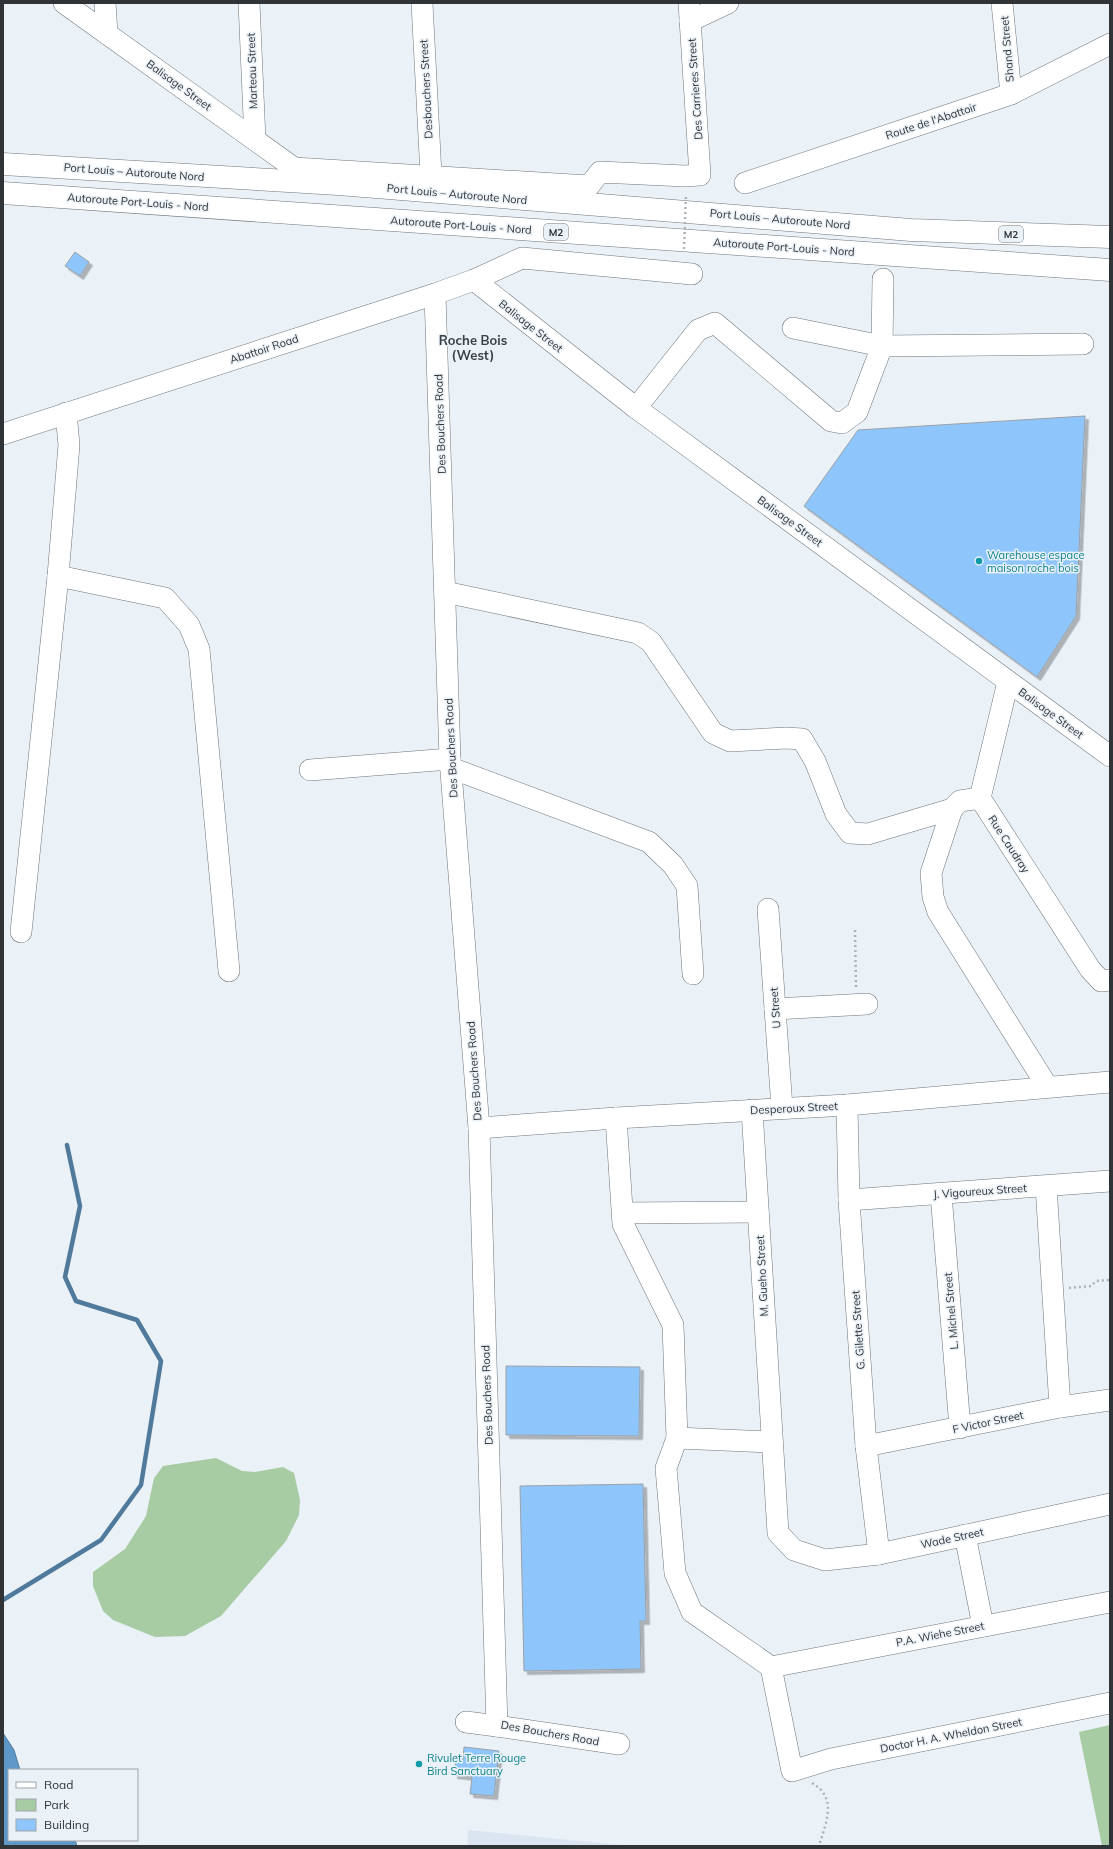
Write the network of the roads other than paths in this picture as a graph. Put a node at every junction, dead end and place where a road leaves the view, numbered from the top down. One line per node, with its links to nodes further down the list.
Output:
1 (64, 3): 8 (street, Balisage Street)
2 (105, 3): 8 (street)
3 (249, 3): 11 (street, Marteau Street)
4 (422, 3): 13 (street, Desbouchers Street)
5 (728, 3): 7 (street)
6 (1002, 3): 10 (street, Shand Street)
7 (689, 12): 13 (street, Des Carrieres Street)
8 (107, 34): 11 (street, Balisage Street)
9 (1110, 44): 10 (street, Route de l'Abattoir)
10 (1011, 94): 14 (street, Route de l'Abattoir)
11 (255, 140): 13 (street, Balisage Street)
12 (3, 164): 17 (highway, Port Louis – Autoroute Nord / M2)
13 (431, 175)
14 (745, 183)
15 (3, 193): 19 (highway, Autoroute Port-Louis - Nord / M2)
16 (1110, 230): 17 (street)
17 (966, 232): 18 (highway, M2)
18 (1110, 237)
19 (992, 262): 20 (highway, Autoroute Port-Louis - Nord / M2); 22 (highway)
20 (1110, 270)
21 (692, 274): 24 (street, Abattoir Road)
22 (1110, 278)
23 (883, 279): 28 (street)
24 (474, 280): 25 (street, Abattoir Road); 29 (street, Balisage Street)
25 (435, 294): 30 (street, Abattoir Road); 33 (street, Des Bouchers Road)
26 (793, 328): 28 (street)
27 (1083, 344): 28 (street)
28 (882, 346): 29 (street)
29 (636, 408): 34 (street, Balisage Street)
30 (66, 413): 31 (street, Abattoir Road); 32 (street)
31 (3, 434)
32 (58, 576): 41 (street); 42 (street)
33 (445, 592): 36 (street, Des Bouchers Road); 39 (street)
34 (1008, 682): 35 (street, Balisage Street); 38 (street)
35 (1110, 756)
36 (451, 763): 37 (street); 43 (street); 53 (street, Des Bouchers Road)
37 (310, 770)
38 (980, 798): 39 (street); 44 (street, Rue Caudray)
39 (952, 810): 48 (street)
40 (768, 909): 46 (street, U Street)
41 (21, 932)
42 (229, 971)
43 (693, 974)
44 (1110, 980)
45 (862, 1005): 46 (street)
46 (775, 1009): 50 (street, U Street)
47 (1110, 1082): 48 (street, Desperoux Street)
48 (1046, 1086): 49 (street, Desperoux Street)
49 (847, 1105): 50 (street, Desperoux Street); 57 (street, G. Gilette Street)
50 (782, 1108): 51 (street, Desperoux Street)
51 (752, 1110): 52 (street, Desperoux Street); 58 (street, M. Gueho Street)
52 (616, 1118): 53 (street, Desperoux Street); 59 (street)
53 (478, 1128): 75 (street, Des Bouchers Road)
54 (1110, 1181): 55 (street, J. Vigoureux Street)
55 (1046, 1186): 56 (street, J. Vigoureux Street); 61 (street)
56 (941, 1194): 57 (street, J. Vigoureux Street); 62 (street, L. Michel Street)
57 (849, 1200): 65 (street, G. Gilette Street)
58 (758, 1212): 59 (street); 64 (street, M. Gueho Street)
59 (623, 1213): 63 (street)
60 (1110, 1400): 61 (street, F Victor Street)
61 (1060, 1407): 62 (street, F Victor Street)
62 (960, 1428): 65 (street, F Victor Street)
63 (677, 1438): 64 (street); 72 (street)
64 (772, 1442): 68 (street, M. Gueho Street)
65 (866, 1446): 69 (street, G. Gilette Street)
66 (1110, 1504): 67 (street, Wade Street)
67 (965, 1535): 69 (street, Wade Street); 71 (street)
68 (794, 1550): 69 (street, Wade Street)
69 (879, 1554)
70 (1110, 1602): 71 (street, P.A. Wiehe Street)
71 (983, 1626): 72 (street, P.A. Wiehe Street)
72 (771, 1667): 73 (street, Doctor H. A. Wheldon Street)
73 (1110, 1703)
74 (466, 1722): 75 (street)
75 (497, 1726): 76 (street, Des Bouchers Road)
76 (619, 1744)

